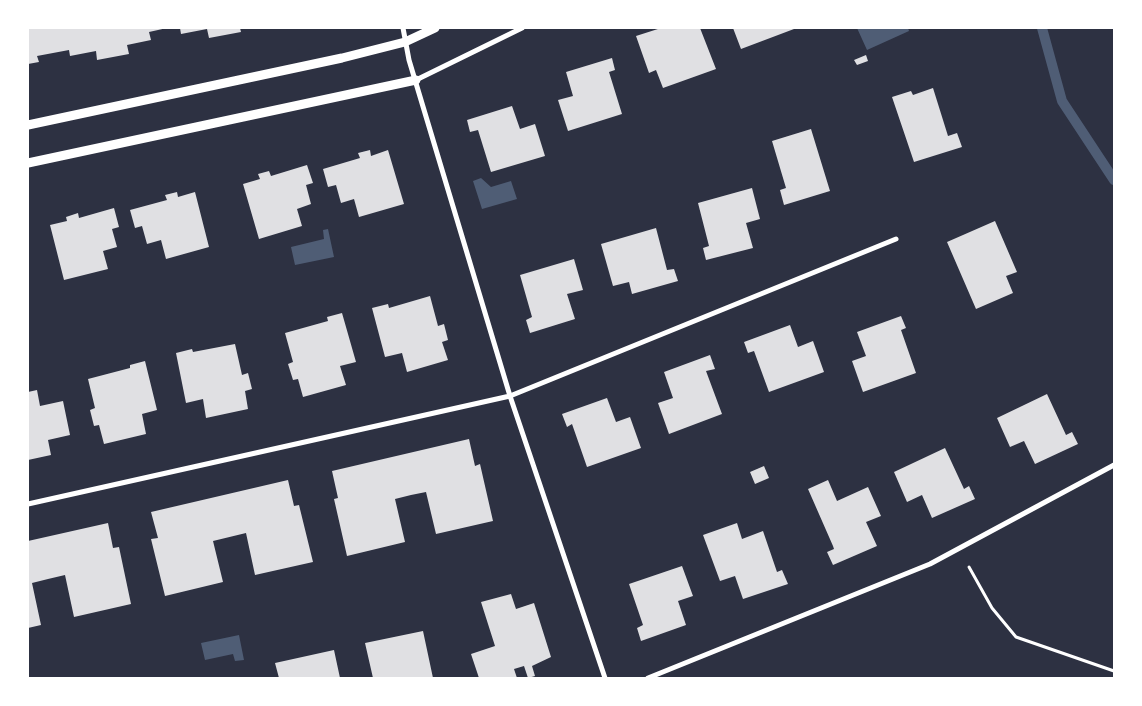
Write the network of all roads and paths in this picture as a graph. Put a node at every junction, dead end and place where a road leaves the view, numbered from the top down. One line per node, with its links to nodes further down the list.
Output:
1 (403, 28): 4 (street)
2 (435, 28): 4 (street)
3 (522, 28): 5 (street)
4 (405, 42): 5 (street); 6 (street)
5 (416, 80): 7 (street); 9 (street)
6 (28, 125)
7 (28, 163)
8 (896, 239): 9 (street)
9 (510, 396): 11 (street); 14 (street)
10 (1114, 465): 12 (street)
11 (28, 504)
12 (959, 548): 13 (path); 15 (street)
13 (1114, 670)
14 (605, 678)
15 (648, 678)

